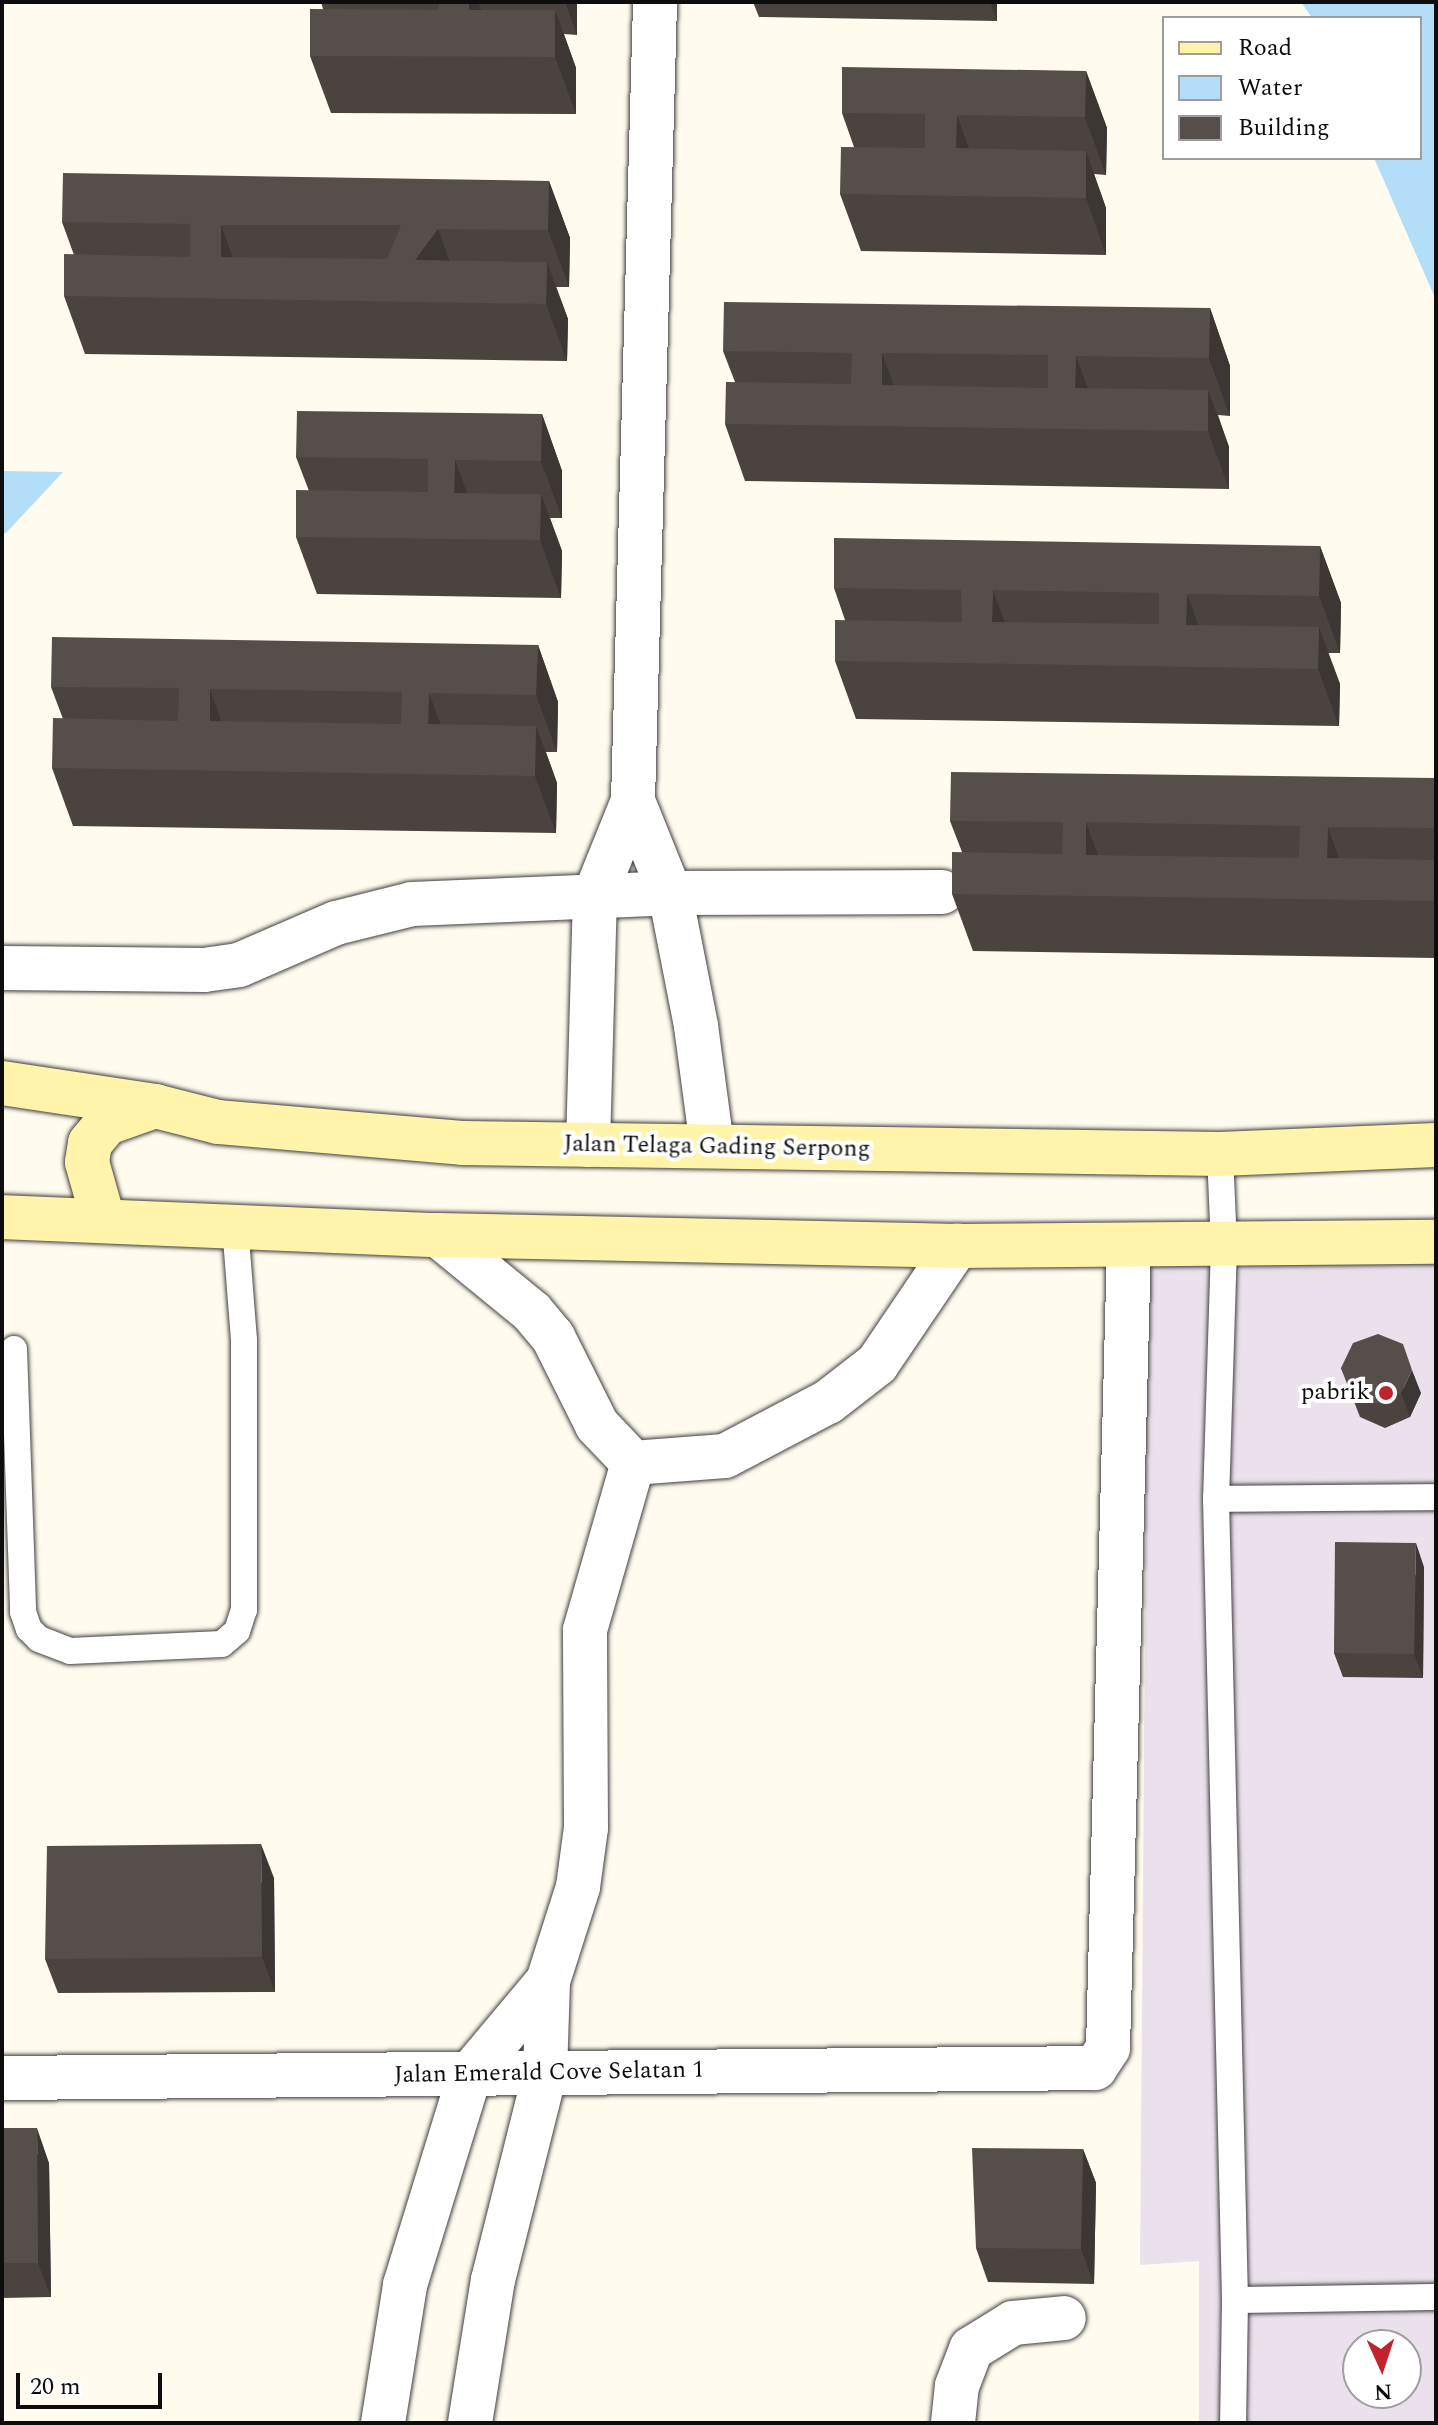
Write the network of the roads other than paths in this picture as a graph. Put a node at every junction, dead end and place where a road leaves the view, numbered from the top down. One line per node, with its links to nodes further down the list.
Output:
1 (655, 2): 2 (street)
2 (633, 801): 4 (street); 5 (street)
3 (942, 892): 4 (street)
4 (670, 893): 5 (street); 11 (street)
5 (595, 895): 6 (street); 9 (street)
6 (2, 968)
7 (2, 1083): 8 (main road, Jalan Telaga Gading Serpong)
8 (155, 1106): 9 (main road, Jalan Telaga Gading Serpong); 14 (main road)
9 (588, 1145): 11 (main road, Jalan Telaga Gading Serpong)
10 (1436, 1145): 12 (main road, Jalan Telaga Gading Serpong)
11 (712, 1146): 12 (main road, Jalan Telaga Gading Serpong)
12 (1220, 1154): 20 (lane)
13 (2, 1217): 14 (main road)
14 (103, 1219): 15 (main road)
15 (235, 1225): 16 (main road); 21 (lane)
16 (438, 1235): 18 (main road); 22 (street)
17 (1436, 1242): 20 (main road)
18 (957, 1246): 19 (main road); 22 (street)
19 (1129, 1246): 20 (main road); 26 (street, Jalan Emerald Cove Selatan 1)
20 (1224, 1246): 24 (lane)
21 (14, 1349)
22 (633, 1463): 25 (street)
23 (1436, 1497): 24 (lane)
24 (1216, 1499): 30 (lane)
25 (548, 1981): 26 (street); 27 (street)
26 (545, 2073): 27 (street, Jalan Emerald Cove Selatan 1); 33 (street)
27 (470, 2074): 28 (street, Jalan Emerald Cove Selatan 1); 32 (street)
28 (2, 2078)
29 (1436, 2297): 30 (lane)
30 (1235, 2300): 35 (lane)
31 (1064, 2318): 34 (street)
32 (383, 2423)
33 (470, 2423)
34 (953, 2423)
35 (1233, 2423)

